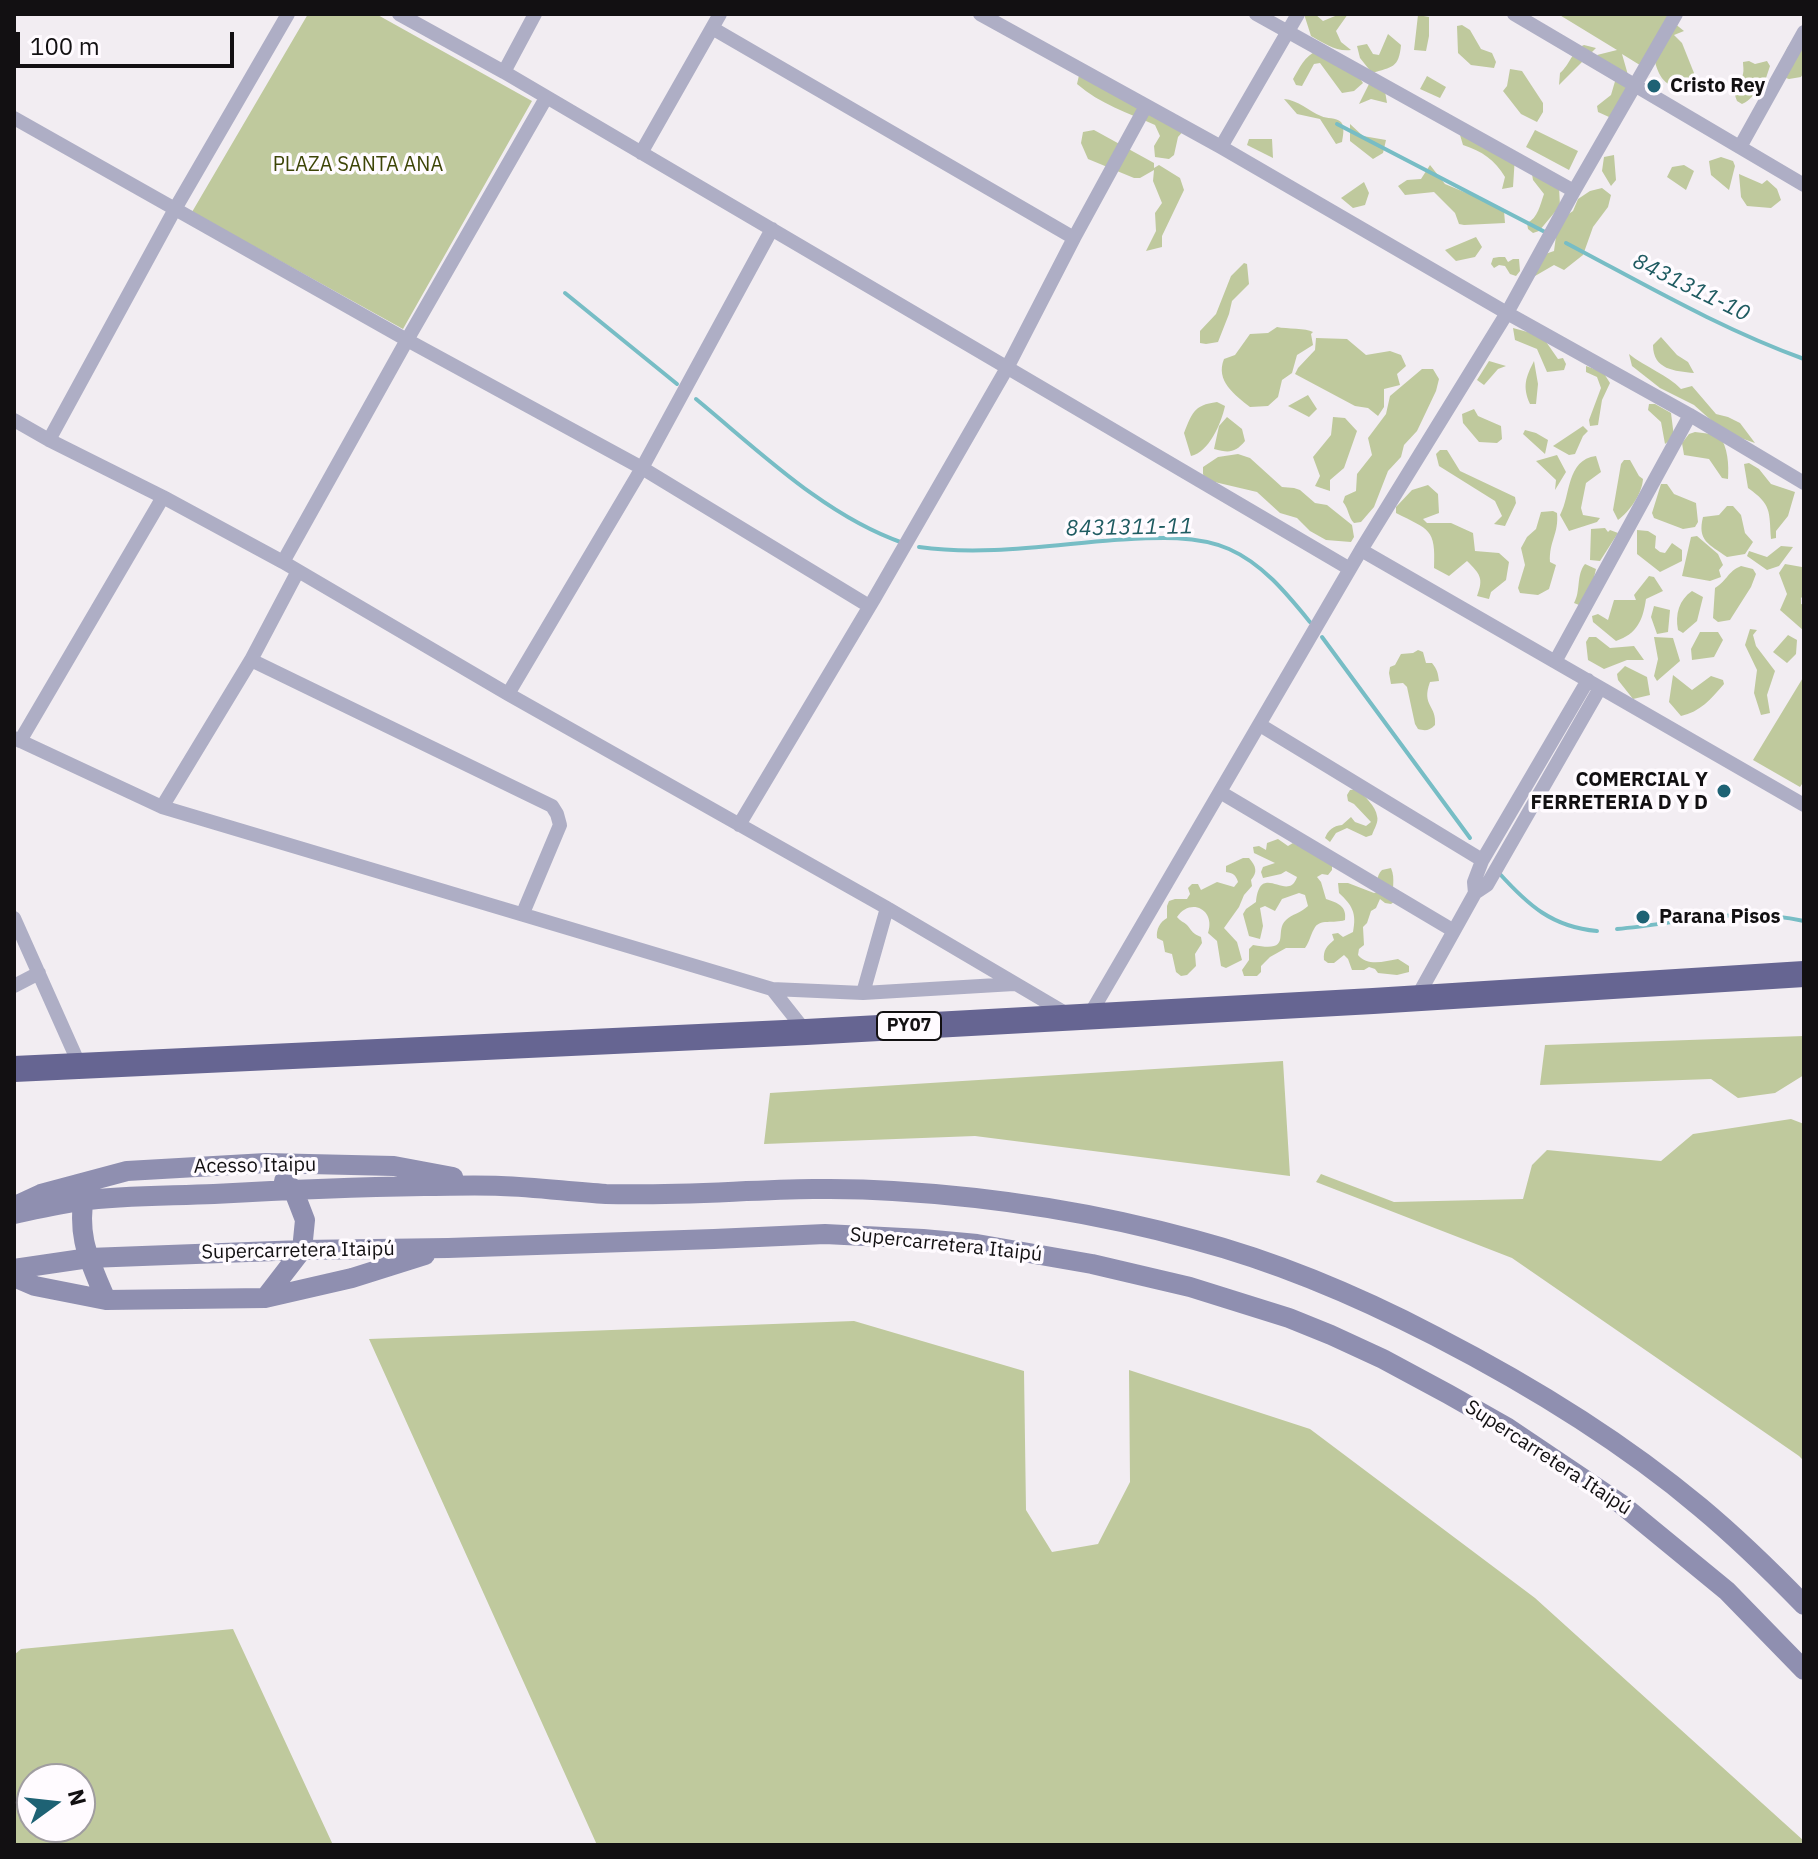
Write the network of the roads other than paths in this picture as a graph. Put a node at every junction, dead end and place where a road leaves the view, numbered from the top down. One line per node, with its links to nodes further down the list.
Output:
1 (288, 14): 23 (street)
2 (399, 14): 13 (street)
3 (535, 14): 13 (street)
4 (720, 14): 10 (street)
5 (980, 14): 16 (street)
6 (1256, 14): 12 (street)
7 (1298, 14): 12 (street)
8 (1514, 14): 14 (street)
9 (1676, 14): 14 (street)
10 (712, 28): 20 (street); 25 (street)
11 (1804, 32): 19 (street)
12 (1288, 33): 18 (street); 22 (street)
13 (504, 72): 15 (street)
14 (1635, 85): 19 (street); 22 (street)
15 (546, 98): 20 (street); 27 (street)
16 (1146, 106): 18 (street); 25 (street)
17 (14, 118): 23 (street)
18 (1221, 147): 26 (street)
19 (1740, 147): 21 (street)
20 (641, 153): 24 (street)
21 (1804, 185)
22 (1574, 191): 26 (street)
23 (175, 209): 27 (street); 31 (street)
24 (772, 229): 28 (street); 32 (street)
25 (1074, 238): 28 (street)
26 (1507, 313): 29 (street); 35 (street)
27 (407, 340): 32 (street); 36 (street)
28 (1007, 368): 37 (street); 39 (street)
29 (1690, 415): 33 (street); 41 (street)
30 (14, 420): 31 (street)
31 (49, 440): 34 (street)
32 (642, 468): 39 (street); 43 (street)
33 (1804, 483)
34 (163, 497): 36 (street); 45 (street)
35 (1361, 550): 37 (street); 41 (street)
36 (283, 562): 38 (street)
37 (1350, 569): 44 (street)
38 (298, 571): 40 (street); 43 (street)
39 (869, 606): 49 (street)
40 (251, 660): 48 (street); 53 (street)
41 (1556, 660): 42 (street)
42 (1594, 684): 47 (street); 50 (street); 51 (street)
43 (508, 694): 49 (street)
44 (1260, 725): 46 (street); 50 (street)
45 (17, 740): 48 (street)
46 (1220, 792): 55 (street); 63 (street)
47 (1804, 805)
48 (162, 807): 53 (street)
49 (739, 825): 52 (street)
50 (1482, 860): 51 (street)
51 (1475, 893): 55 (street)
52 (887, 908): 58 (street); 61 (street)
53 (523, 913): 60 (street)
54 (14, 918): 56 (street)
55 (1454, 931): 62 (street)
56 (39, 973): 59 (street); 65 (street)
57 (1804, 974): 62 (highway, PY07)
58 (1015, 984): 61 (street); 63 (street)
59 (14, 986)
60 (772, 989): 61 (street); 64 (street)
61 (863, 993)
62 (1416, 999): 63 (highway, PY07)
63 (1080, 1016): 64 (highway, PY07)
64 (806, 1032): 65 (highway, PY07)
65 (80, 1066): 66 (highway, PY07)
66 (14, 1069)
67 (266, 1163): 68 (street, Acesso Itaipu); 69 (street); 70 (street, Acesso Itaipu)
68 (500, 1186): 69 (street); 80 (street)
69 (293, 1189): 70 (street); 74 (street)
70 (85, 1191): 71 (street, Acesso Itaipu); 72 (street); 75 (street)
71 (14, 1206)
72 (14, 1214)
73 (448, 1248): 74 (street, Supercarretera Itaipú); 78 (street); 81 (street, Supercarretera Itaipú)
74 (302, 1250): 75 (street, Supercarretera Itaipú); 78 (street)
75 (89, 1258): 76 (street, Supercarretera Itaipú); 79 (street)
76 (14, 1269)
77 (14, 1277): 79 (street)
78 (265, 1298): 79 (street)
79 (106, 1300)
80 (1804, 1605)
81 (1804, 1670)

